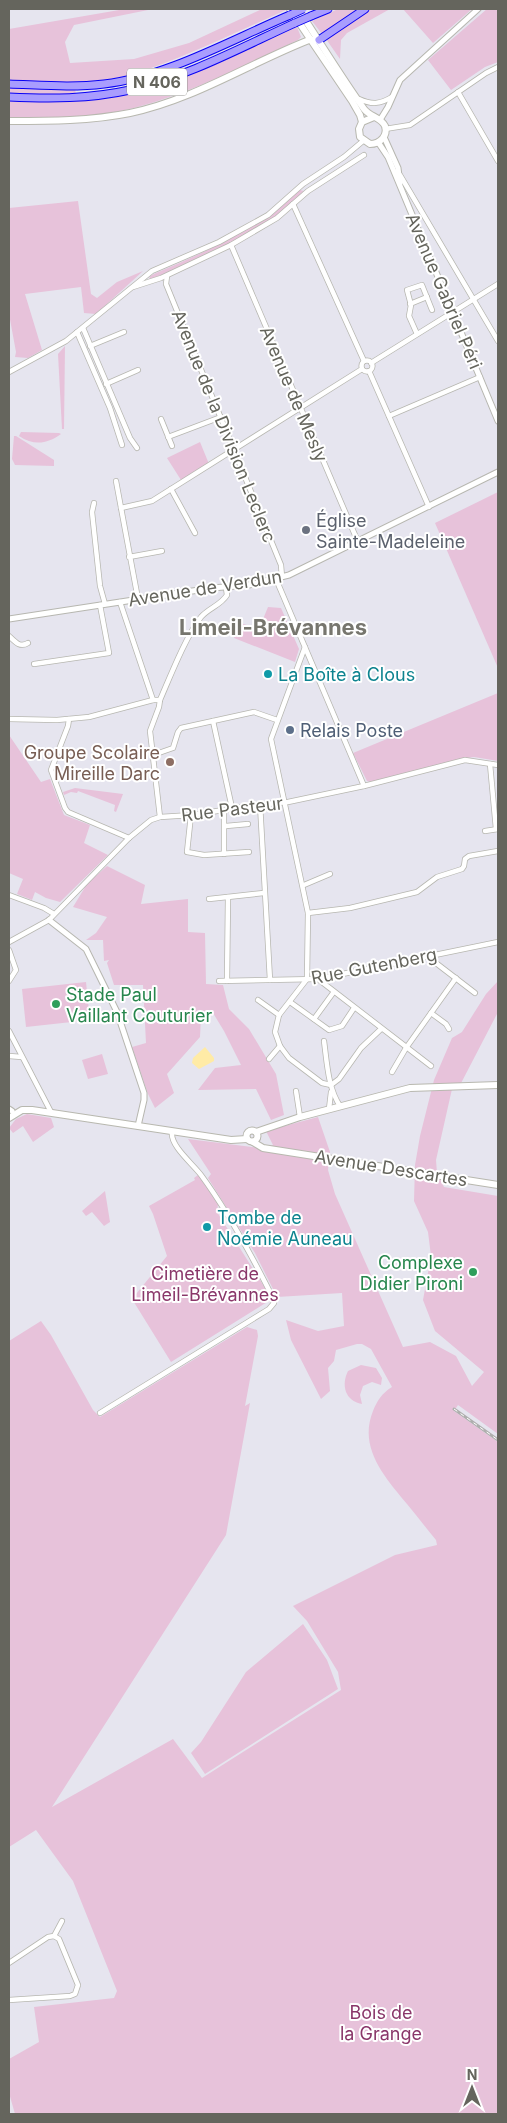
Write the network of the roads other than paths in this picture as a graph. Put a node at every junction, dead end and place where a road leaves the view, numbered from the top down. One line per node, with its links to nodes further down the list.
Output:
1 (298, 9): 8 (main road)
2 (303, 9): 6 (highway, N 406, bridge)
3 (328, 9): 12 (highway, N 406, bridge)
4 (365, 9): 8 (highway)
5 (478, 9): 13 (street)
6 (290, 12): 7 (main road); 10 (highway, N 406)
7 (309, 40): 8 (main road); 15 (main road); 16 (main road)
8 (319, 40): 14 (main road)
9 (498, 67): 11 (street)
10 (9, 84)
11 (458, 92): 17 (street); 22 (street)
12 (9, 96)
13 (392, 97): 14 (street); 17 (street)
14 (359, 99): 17 (main road)
15 (9, 121)
16 (362, 122): 17 (main road); 19 (main road)
17 (380, 122): 18 (main road)
18 (384, 137): 20 (main road); 25 (street, Avenue Gabriel Péri)
19 (363, 141): 20 (main road); 31 (street)
20 (378, 142): 26 (street, Avenue Gabriel Péri)
21 (498, 148): 22 (street)
22 (492, 151): 24 (street)
23 (364, 155): 27 (street)
24 (498, 161)
25 (399, 174): 26 (street, Avenue Gabriel Péri); 33 (street)
26 (401, 189): 36 (street, Avenue Gabriel Péri)
27 (293, 204): 28 (street); 43 (street)
28 (231, 246): 29 (street); 51 (street, Avenue de Mesly)
29 (167, 276): 31 (street); 52 (street, Avenue de la Division Leclerc)
30 (498, 284): 33 (street)
31 (130, 288): 37 (street)
32 (427, 297): 34 (street); 34 (street); 35 (street)
33 (474, 299): 36 (street); 41 (street)
34 (410, 304): 40 (street)
35 (432, 310)
36 (452, 312): 40 (street); 49 (street, Avenue Gabriel Péri)
37 (83, 328): 38 (street); 42 (street)
38 (77, 332): 48 (street); 57 (street)
39 (124, 332): 42 (street)
40 (417, 334): 44 (street)
41 (498, 341)
42 (90, 346): 50 (street)
43 (364, 361): 44 (street); 45 (street)
44 (371, 363): 47 (street)
45 (362, 369): 47 (street); 51 (street)
46 (138, 370): 50 (street)
47 (369, 371): 53 (street)
48 (9, 372)
49 (480, 377): 53 (street); 55 (street, Avenue Gabriel Péri)
50 (106, 384): 59 (street)
51 (300, 407): 60 (street); 68 (street, Avenue de Mesly)
52 (221, 416): 56 (street); 60 (street, Avenue de la Division Leclerc)
53 (389, 416): 65 (street)
54 (161, 419): 56 (street)
55 (498, 421)
56 (168, 437): 58 (street)
57 (122, 445)
58 (172, 446)
59 (137, 448)
60 (234, 449): 63 (street); 71 (street, Avenue de la Division Leclerc)
61 (498, 472): 65 (street, Avenue de Verdun)
62 (116, 481): 66 (street)
63 (171, 489): 66 (street); 67 (street)
64 (94, 503): 75 (street)
65 (429, 507): 68 (street, Avenue de Verdun)
66 (121, 508): 70 (street)
67 (195, 533)
68 (358, 542): 71 (street, Avenue de Verdun)
69 (162, 551): 70 (street)
70 (129, 557): 73 (street)
71 (279, 578): 72 (street, Avenue de Verdun); 79 (street, Avenue de la Division Leclerc)
72 (226, 588): 73 (street, Avenue de Verdun); 82 (street)
73 (138, 599): 74 (street, Avenue de Verdun)
74 (120, 602): 75 (street, Avenue de Verdun); 81 (street)
75 (102, 605): 76 (street, Avenue de Verdun); 80 (street)
76 (9, 619)
77 (9, 636): 78 (street)
78 (28, 643)
79 (305, 647): 85 (street); 90 (street, Avenue de la Division Leclerc)
80 (34, 664)
81 (153, 700): 82 (street); 84 (street)
82 (160, 700): 87 (street)
83 (9, 719): 84 (street)
84 (68, 719): 101 (street)
85 (277, 720): 86 (street); 91 (street)
86 (213, 721): 87 (street); 93 (street)
87 (153, 755): 96 (street)
88 (490, 764): 89 (street, Rue Pasteur); 90 (street, Rue Pasteur); 99 (street)
89 (498, 765)
90 (364, 786): 91 (street, Rue Pasteur)
91 (283, 802): 92 (street, Rue Pasteur); 106 (street)
92 (260, 804): 93 (street, Rue Pasteur); 107 (street)
93 (232, 808): 94 (street, Rue Pasteur)
94 (224, 810): 95 (street, Rue Pasteur); 98 (street)
95 (191, 815): 96 (street, Rue Pasteur); 104 (street)
96 (160, 817): 101 (street, Rue Pasteur)
97 (248, 824): 98 (street)
98 (226, 826): 104 (street)
99 (497, 829): 100 (street)
100 (485, 831)
101 (129, 838): 111 (street, Rue Pasteur)
102 (498, 851): 112 (street)
103 (249, 852): 104 (street)
104 (224, 854)
105 (330, 874): 106 (street)
106 (304, 885): 112 (street)
107 (264, 893): 109 (street); 121 (street)
108 (9, 895): 111 (street)
109 (228, 897): 110 (street); 124 (street)
110 (209, 900)
111 (54, 914): 113 (street, Rue Pasteur)
112 (308, 914): 119 (street)
113 (49, 920): 114 (street, Rue Pasteur); 152 (street)
114 (9, 942)
115 (498, 942): 117 (street, Rue Gutenberg)
116 (9, 950): 122 (street)
117 (430, 956): 118 (street); 120 (street, Rue Gutenberg)
118 (456, 978): 126 (street); 130 (street)
119 (307, 979): 120 (street, Rue Gutenberg); 121 (street, Rue Gutenberg); 128 (street)
120 (318, 979): 125 (street)
121 (270, 980): 124 (street, Rue Gutenberg)
122 (9, 981)
123 (219, 981): 124 (street, Rue Gutenberg)
124 (227, 981)
125 (333, 993): 129 (street); 132 (street)
126 (475, 993)
127 (258, 1000): 131 (street)
128 (290, 1002): 131 (street); 132 (street)
129 (354, 1008): 132 (street); 133 (street)
130 (431, 1013): 134 (street); 138 (street)
131 (279, 1015): 137 (street)
132 (314, 1019)
133 (381, 1029): 138 (street); 145 (street)
134 (449, 1029)
135 (9, 1031): 140 (street)
136 (324, 1042): 145 (street)
137 (280, 1046): 141 (street); 145 (street)
138 (406, 1048): 142 (street); 143 (street)
139 (9, 1056): 140 (street)
140 (22, 1057): 149 (street)
141 (269, 1059)
142 (431, 1066)
143 (392, 1072)
144 (498, 1085): 147 (main road)
145 (331, 1086): 147 (street); 148 (street)
146 (296, 1091): 151 (street)
147 (340, 1106): 148 (main road)
148 (329, 1109): 151 (main road)
149 (51, 1112): 150 (main road, Avenue Descartes); 152 (main road, Avenue Descartes)
150 (11, 1113)
151 (300, 1117): 154 (main road)
152 (138, 1126): 153 (main road, Avenue Descartes)
153 (172, 1132): 154 (main road, Avenue Descartes); 156 (street)
154 (253, 1138): 155 (main road, Avenue Descartes)
155 (498, 1185)
156 (100, 1413)
157 (62, 1921): 158 (street)
158 (54, 1936): 159 (street); 160 (street)
159 (9, 1963)
160 (9, 2000)

